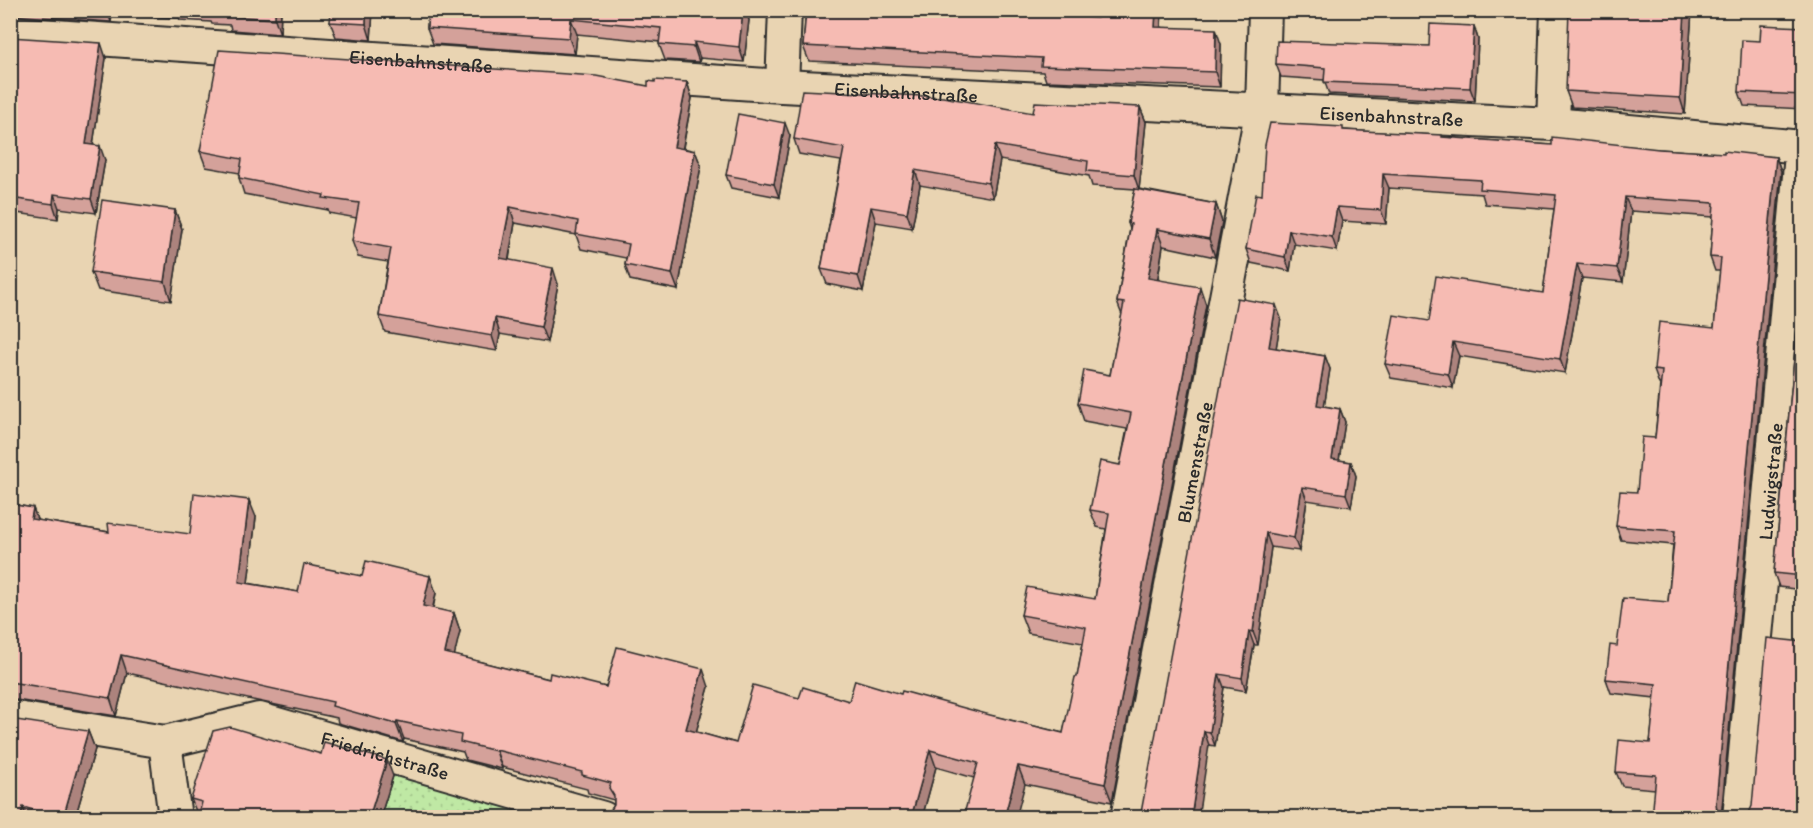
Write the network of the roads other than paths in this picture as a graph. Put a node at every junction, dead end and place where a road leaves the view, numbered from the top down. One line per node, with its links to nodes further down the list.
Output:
1 (785, 10): 5 (street)
2 (1265, 10): 6 (street, Blumenstraße)
3 (1557, 10): 7 (street)
4 (10, 33): 5 (street, Eisenbahnstraße)
5 (782, 86): 6 (street, Eisenbahnstraße)
6 (1262, 108): 7 (street, Eisenbahnstraße); 13 (street, Blumenstraße)
7 (1553, 123): 8 (street, Eisenbahnstraße)
8 (1802, 146): 14 (street, Ludwigstraße)
9 (10, 717): 10 (street)
10 (165, 742): 11 (street); 12 (street, Friedrichstraße)
11 (174, 818)
12 (603, 818)
13 (1127, 818)
14 (1739, 818)

